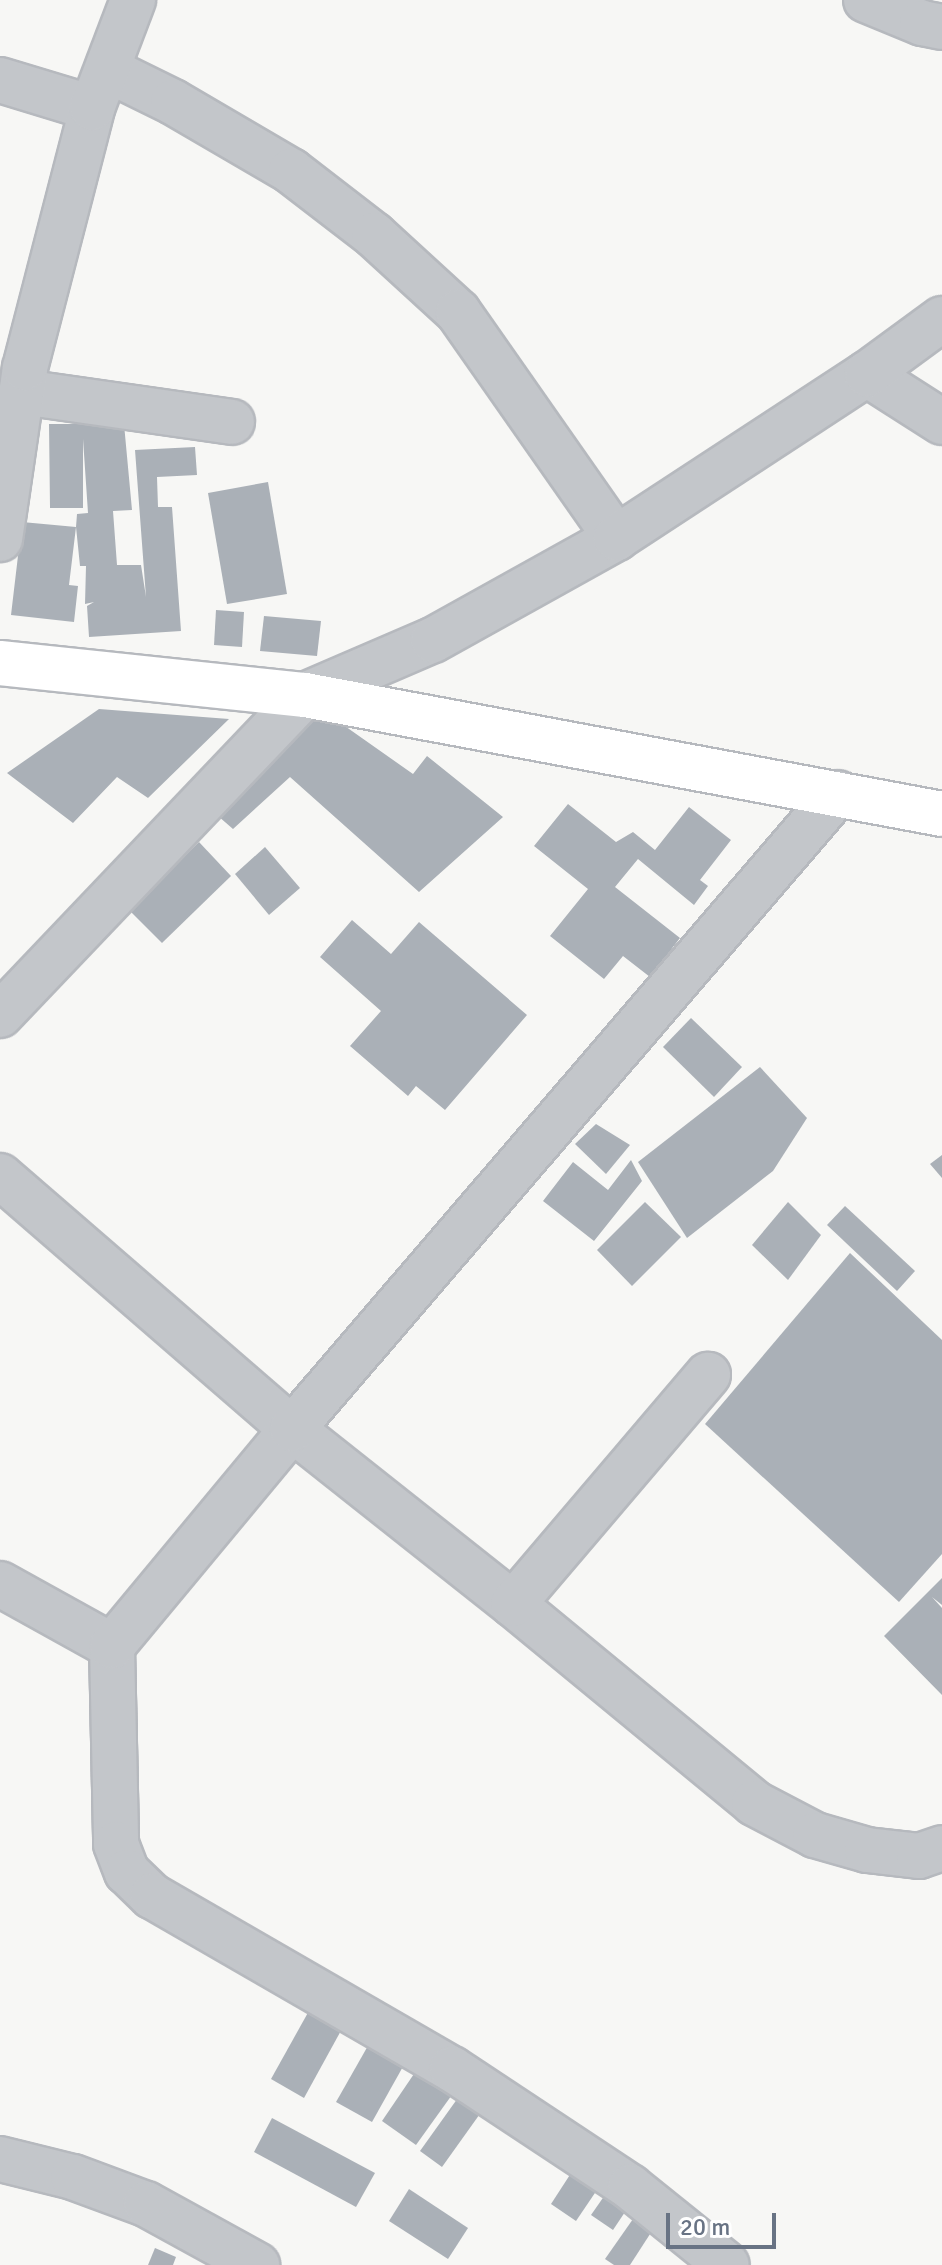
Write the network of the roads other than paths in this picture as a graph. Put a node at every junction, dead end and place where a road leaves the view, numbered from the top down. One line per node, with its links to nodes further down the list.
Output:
1 (133, 0): 5 (street)
2 (866, 0): 3 (street)
3 (942, 27)
4 (0, 80): 5 (street)
5 (100, 89): 8 (street); 11 (street)
6 (942, 319): 7 (street)
7 (867, 374): 10 (street); 11 (street)
8 (16, 375): 9 (street); 12 (street)
9 (232, 422)
10 (942, 422)
11 (616, 538): 14 (street)
12 (0, 539)
13 (0, 663): 14 (main road)
14 (305, 695): 15 (main road); 17 (street)
15 (838, 793): 16 (main road); 20 (street)
16 (942, 814)
17 (0, 1015)
18 (0, 1176): 20 (street)
19 (708, 1375): 22 (street)
20 (292, 1429): 22 (street); 23 (street)
21 (0, 1584): 23 (street)
22 (513, 1604): 24 (street)
23 (112, 1646): 27 (street)
24 (942, 1848)
25 (0, 2159): 26 (street)
26 (257, 2265)
27 (727, 2265)

